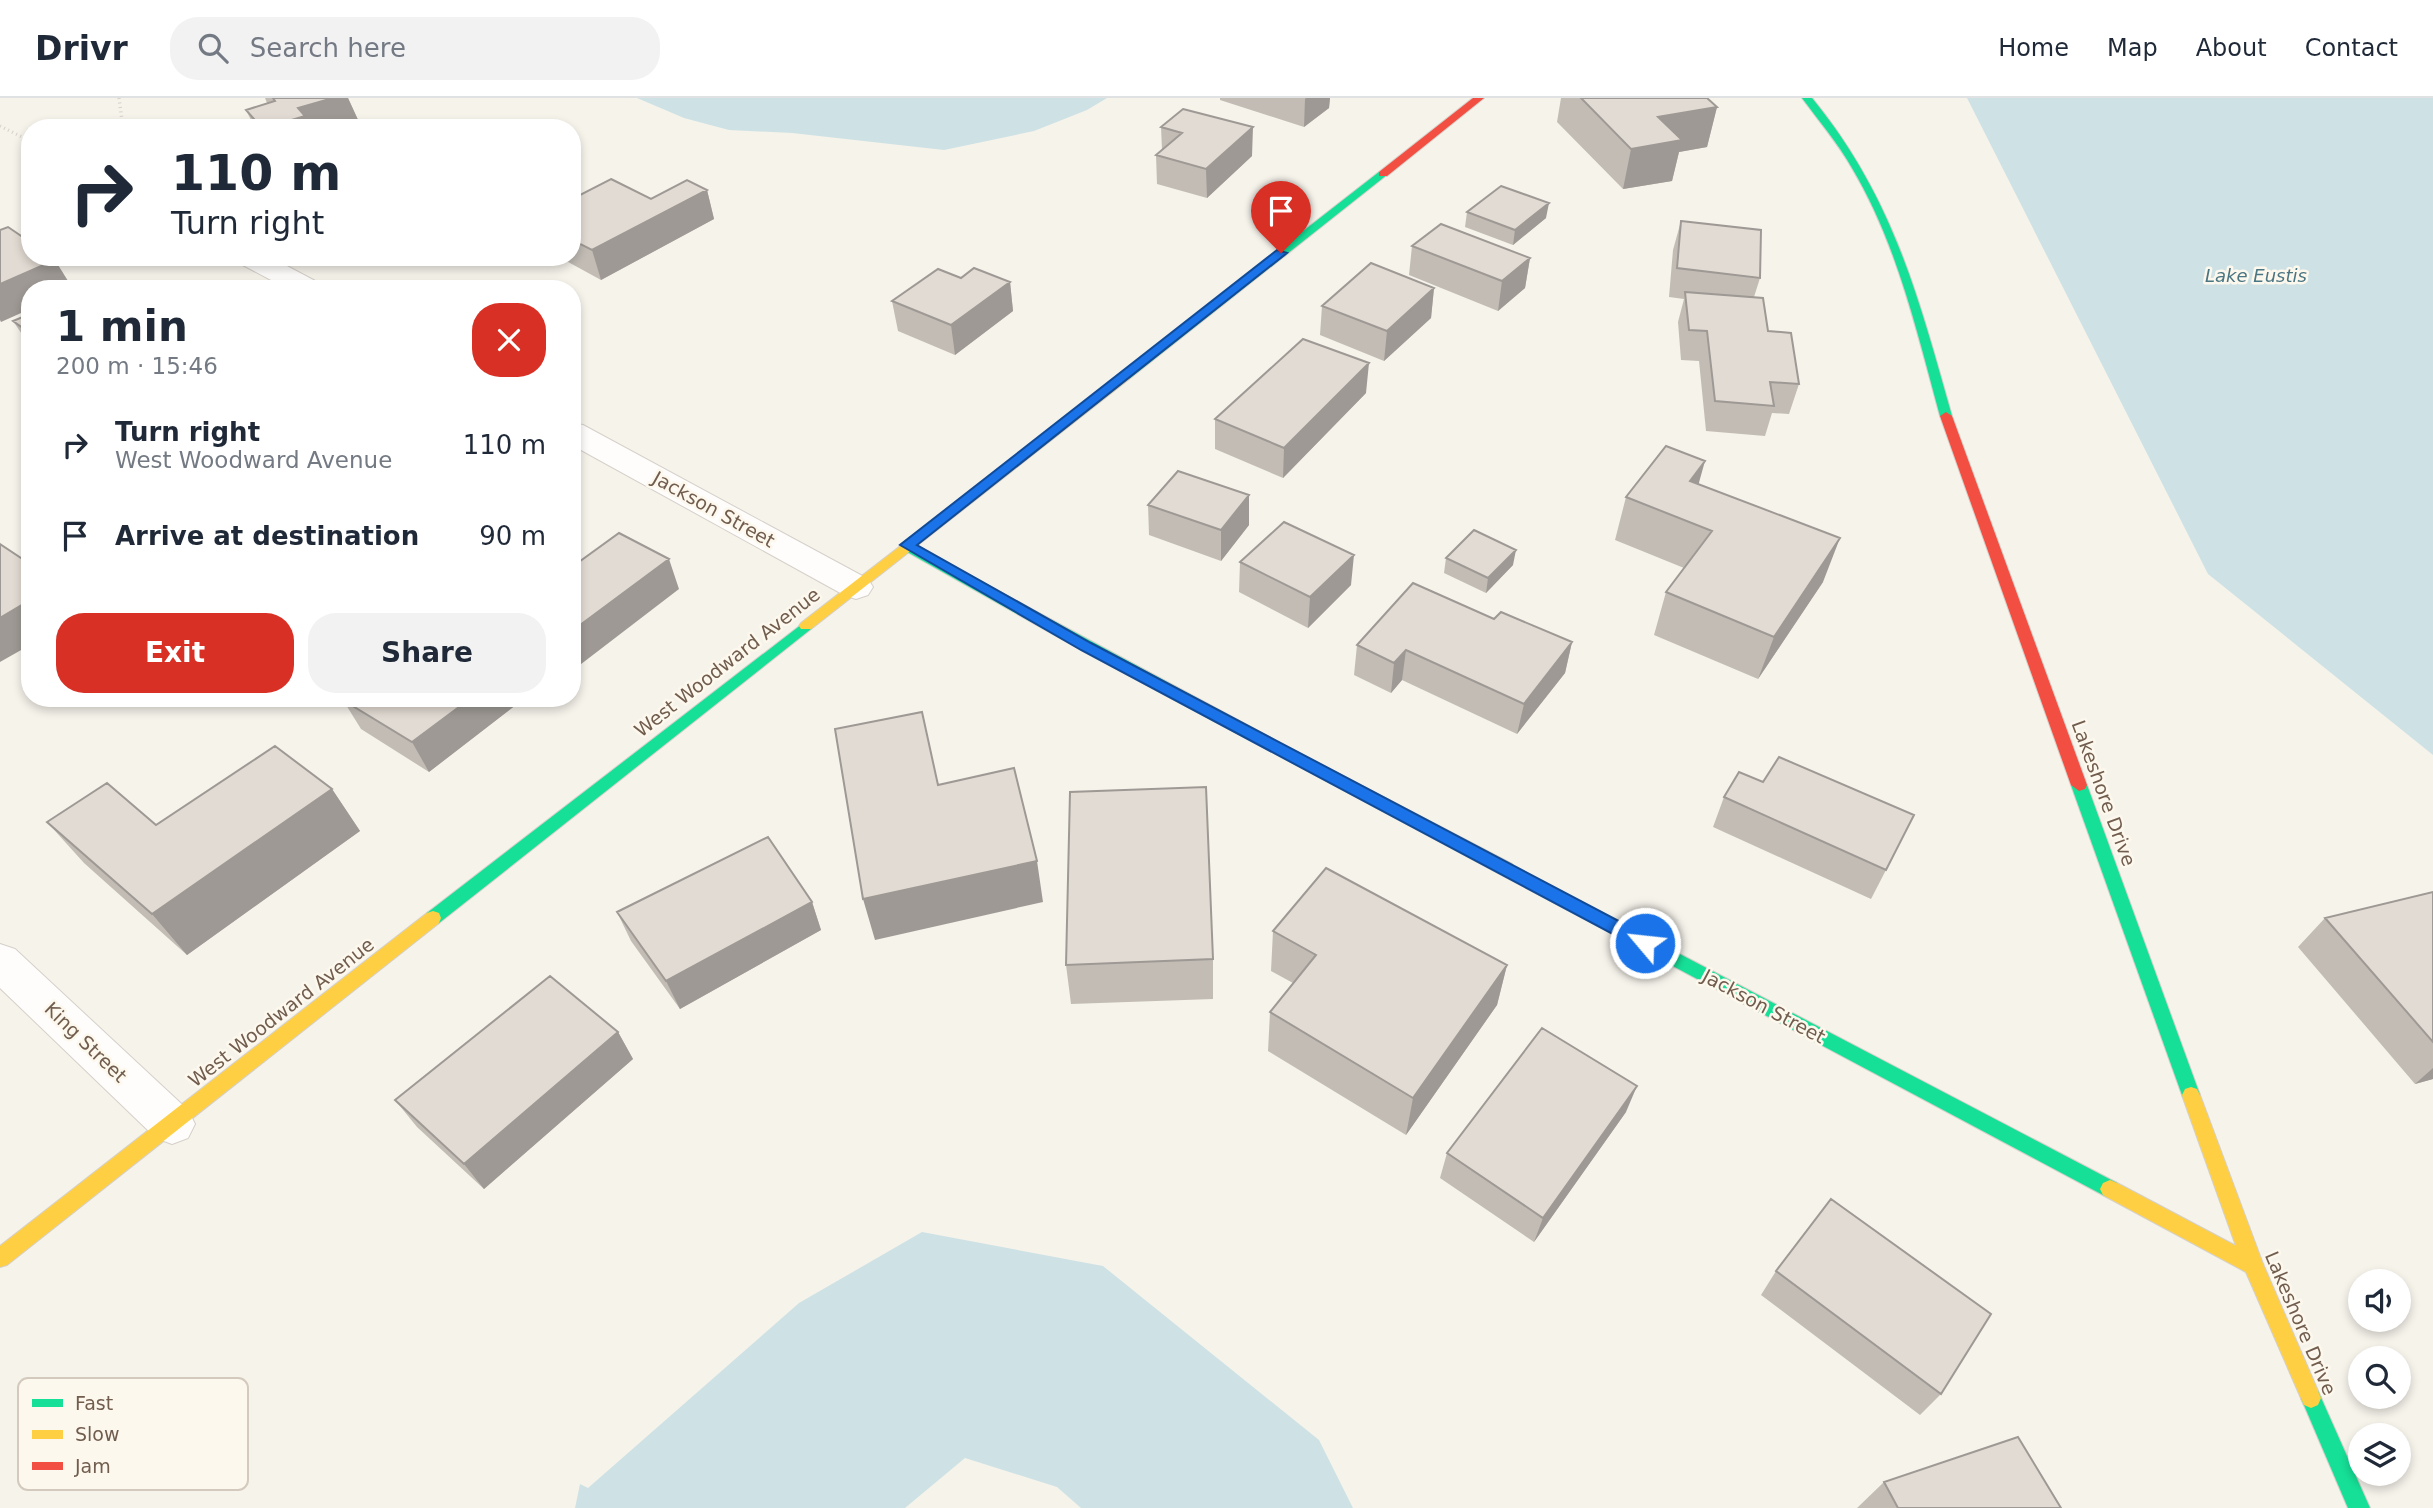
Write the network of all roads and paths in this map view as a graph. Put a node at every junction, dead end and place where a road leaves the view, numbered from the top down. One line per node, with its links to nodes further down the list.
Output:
1 (119, 98): 4 (path)
2 (1479, 98): 10 (street, West Woodward Avenue)
3 (1807, 98): 15 (street, Lakeshore Drive)
4 (121, 119)
5 (0, 125): 6 (path)
6 (21, 136)
7 (266, 266): 8 (street)
8 (292, 280)
9 (581, 437): 11 (street, Jackson Street)
10 (907, 545): 11 (street, West Woodward Avenue); 15 (street, Jackson Street)
11 (856, 587): 13 (street, West Woodward Avenue)
12 (0, 961): 13 (street, King Street)
13 (172, 1124): 14 (street, West Woodward Avenue)
14 (0, 1258)
15 (2253, 1265): 16 (street, Lakeshore Drive)
16 (2359, 1508)

